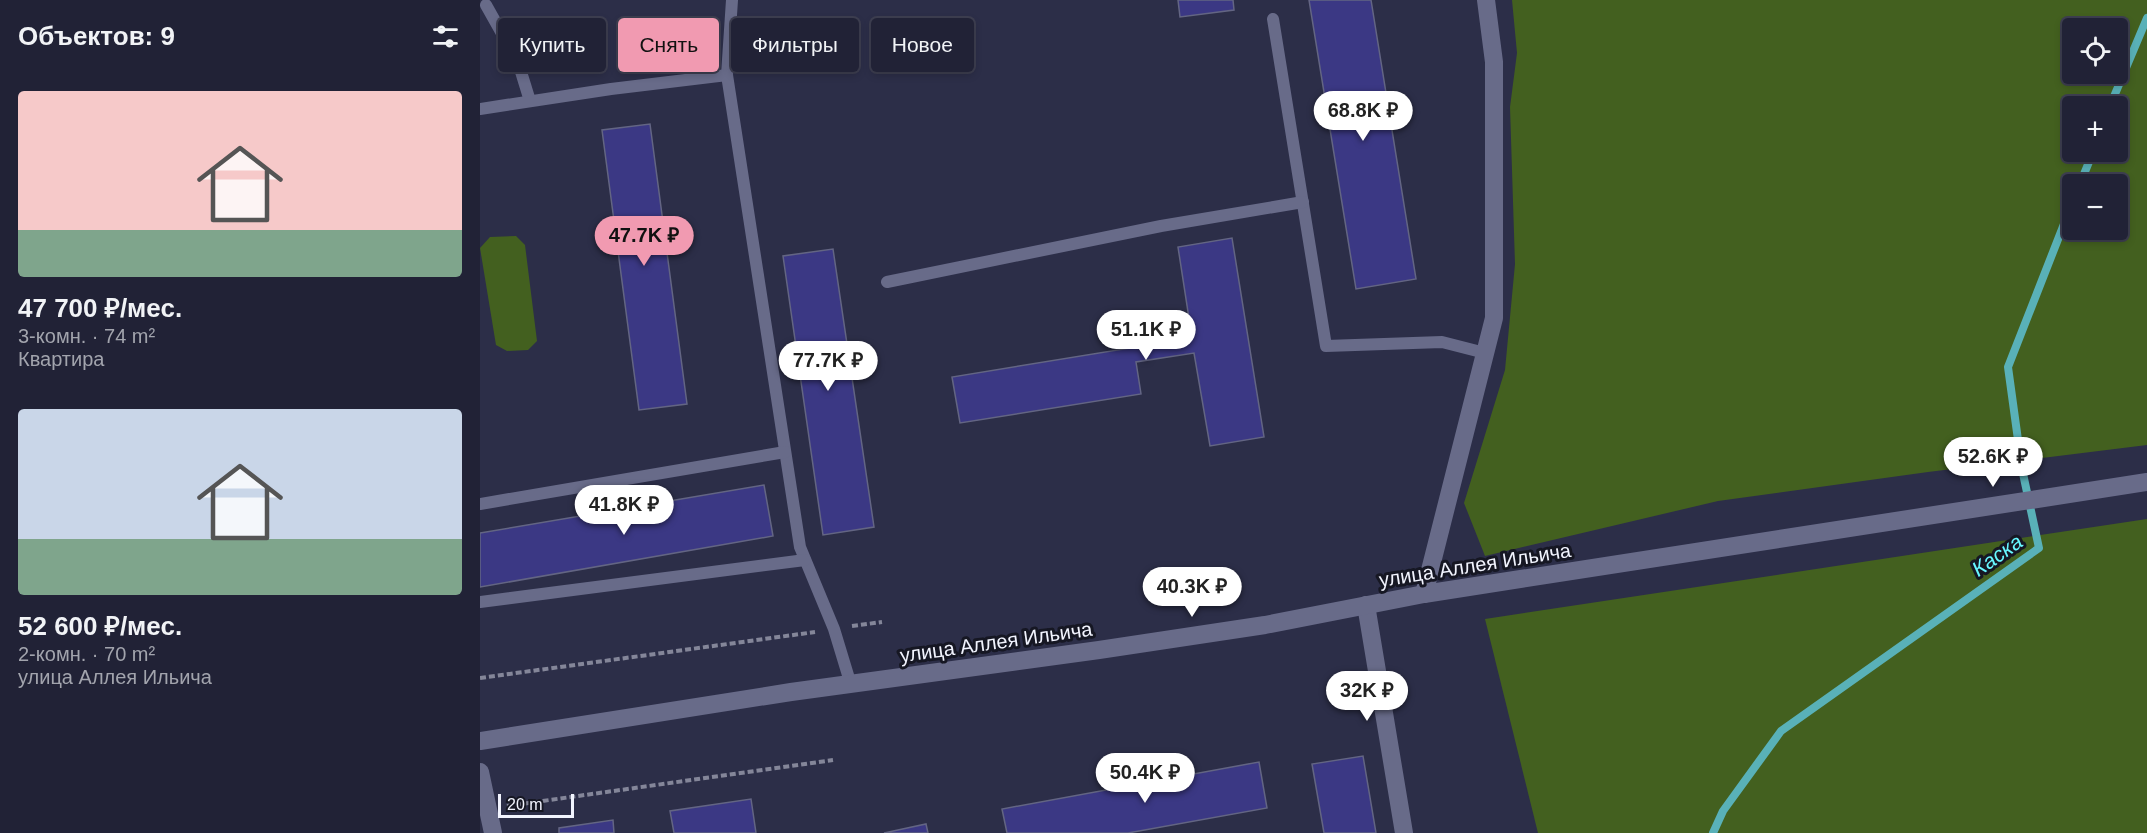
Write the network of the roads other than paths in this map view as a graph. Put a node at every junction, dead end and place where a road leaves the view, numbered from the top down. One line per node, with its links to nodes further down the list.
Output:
1 (732, 0): 5 (lane)
2 (1486, 0): 10 (main road)
3 (487, 4): 6 (lane)
4 (1274, 19): 8 (lane)
5 (727, 75): 6 (lane); 11 (lane)
6 (530, 101): 7 (lane)
7 (480, 109)
8 (1303, 202): 9 (lane); 10 (lane)
9 (887, 282)
10 (1485, 353): 15 (main road)
11 (785, 452): 13 (lane); 14 (lane)
12 (2147, 482): 15 (main road, улица Аллея Ильича)
13 (480, 504)
14 (805, 560): 16 (lane); 18 (lane)
15 (1424, 594): 17 (main road, улица Аллея Ильича)
16 (480, 602)
17 (1366, 605): 18 (main road, улица Аллея Ильича); 22 (main road)
18 (851, 685): 19 (main road, улица Аллея Ильича)
19 (480, 741)
20 (480, 772): 21 (main road)
21 (493, 833)
22 (1404, 833)

